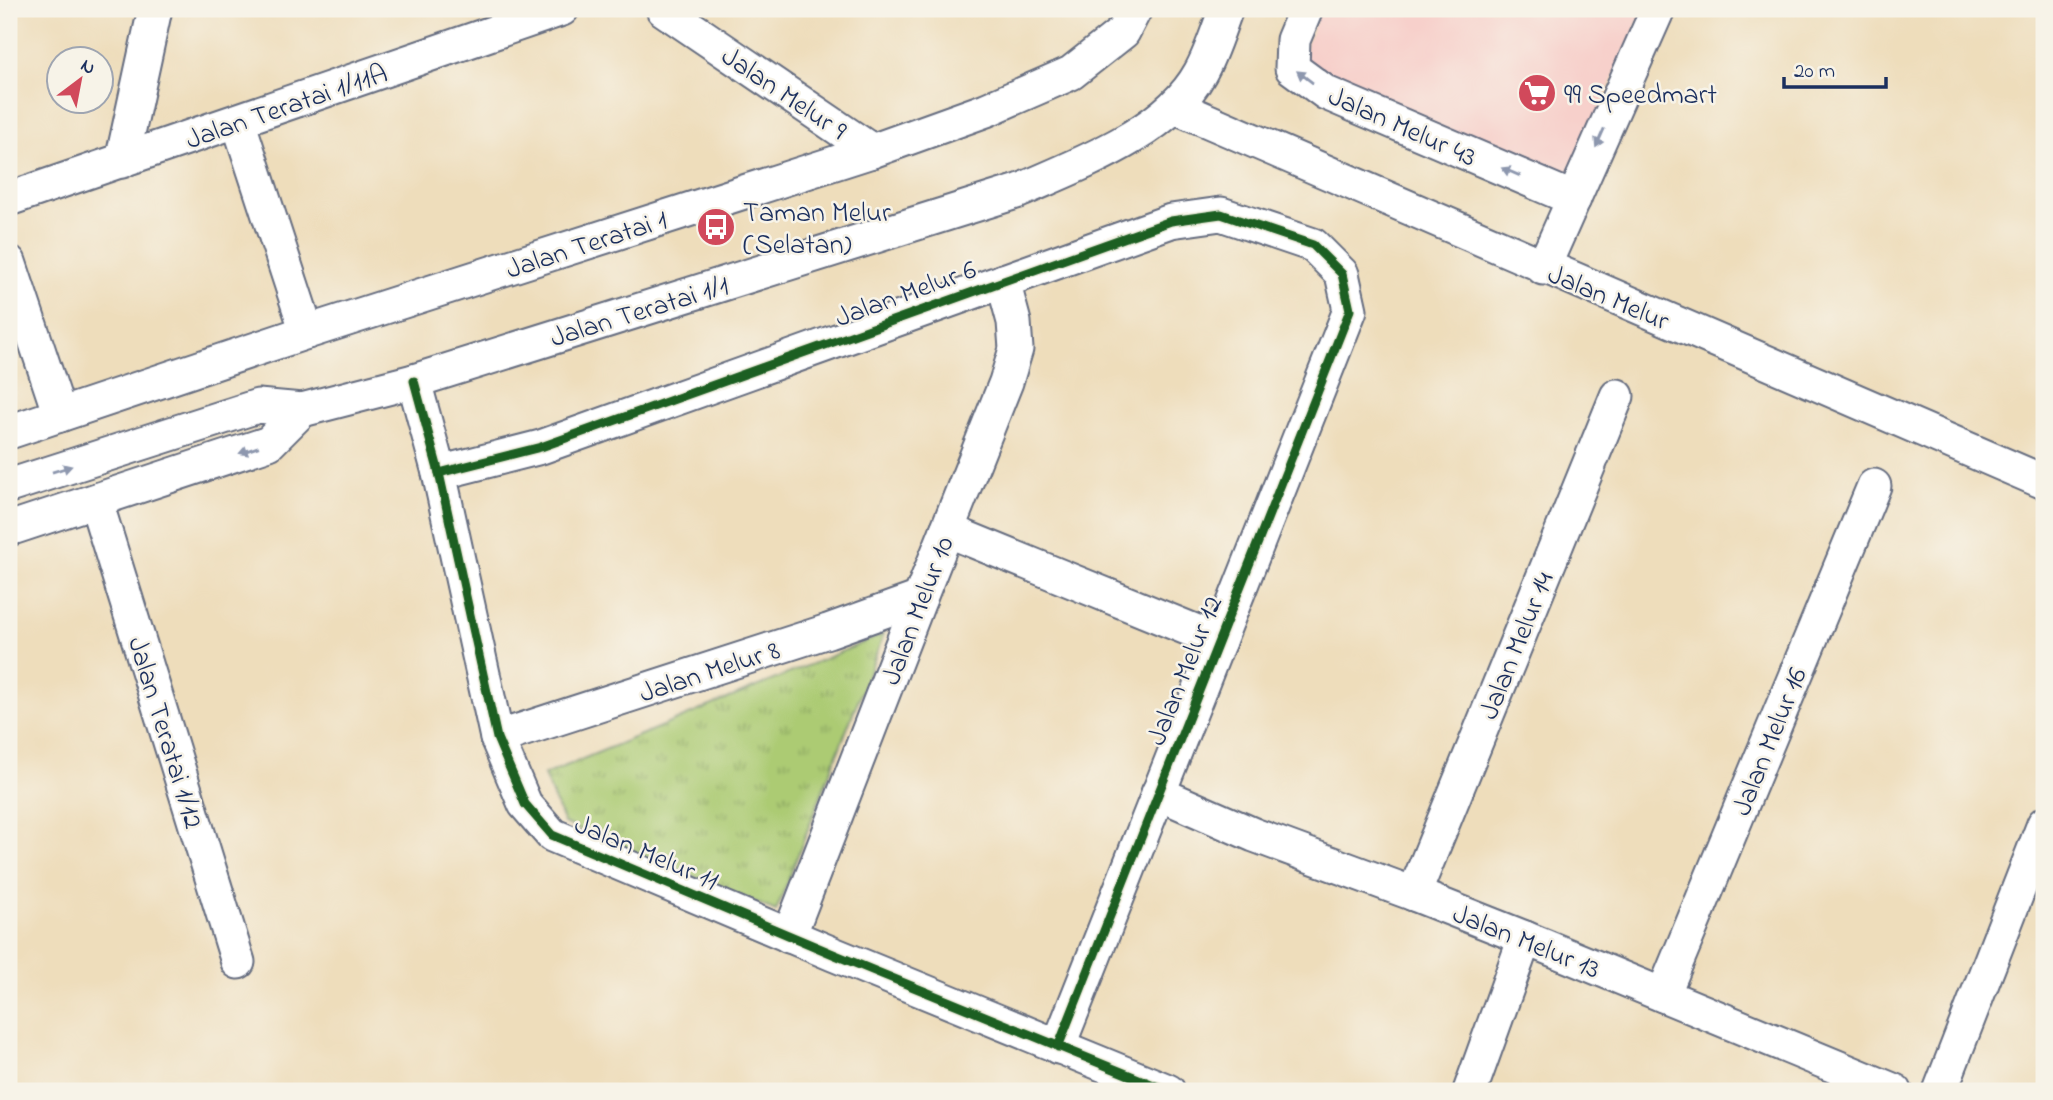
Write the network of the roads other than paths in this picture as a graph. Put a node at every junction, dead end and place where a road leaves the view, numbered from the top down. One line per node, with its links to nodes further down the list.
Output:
1 (155, 9): 11 (street)
2 (562, 9): 9 (street, Jalan Teratai 1/11A)
3 (663, 9): 10 (street, Jalan Melur 9)
4 (1135, 9): 10 (street, Jalan Teratai 1)
5 (1226, 9): 8 (street, Jalan Teratai 1/1)
6 (1306, 9): 13 (street, Jalan Melur 43, one-way to 6)
7 (1658, 9): 13 (street, one-way to 13)
8 (1175, 107): 15 (street, Jalan Melur); 19 (street, Jalan Teratai 1/1)
9 (238, 121): 11 (street, Jalan Teratai 1/11A); 18 (street)
10 (872, 151): 18 (street, Jalan Teratai 1)
11 (122, 161): 12 (street, Jalan Teratai 1/11A)
12 (9, 199)
13 (1574, 199): 15 (street)
14 (9, 262): 22 (street)
15 (1543, 268): 25 (street, Jalan Melur)
16 (1003, 281): 17 (street, Jalan Melur 6); 24 (street, Jalan Melur 6); 30 (street, Jalan Melur 10)
17 (1350, 310): 32 (street, Jalan Melur 12)
18 (307, 332): 22 (street, Jalan Teratai 1)
19 (414, 381): 21 (street, Jalan Teratai 1/1); 24 (street, Jalan Melur 11)
20 (1616, 396): 36 (street, Jalan Melur 14)
21 (302, 410): 26 (street, Jalan Teratai 1/1, one-way to 21); 28 (street, one-way to 28)
22 (60, 415): 23 (street, Jalan Teratai 1)
23 (9, 432)
24 (439, 473): 33 (street, Jalan Melur 11)
25 (2044, 482)
26 (9, 486)
27 (1874, 486): 40 (street, Jalan Melur 16)
28 (96, 502): 29 (street); 39 (street, Jalan Teratai 1/12)
29 (9, 529)
30 (947, 530): 31 (street, Jalan Melur 10); 32 (street)
31 (920, 598): 33 (street, Jalan Melur 8); 37 (street, Jalan Melur 10)
32 (1219, 641): 34 (street, Jalan Melur 12)
33 (497, 738): 37 (street, Jalan Melur 11)
34 (1158, 793): 36 (street, Jalan Melur 13); 41 (street, Jalan Melur 12)
35 (2044, 824): 45 (street)
36 (1414, 894): 38 (street, Jalan Melur 13)
37 (789, 936): 41 (street, Jalan Melur 11)
38 (1525, 939): 40 (street, Jalan Melur 13); 43 (street)
39 (238, 962)
40 (1663, 995): 44 (street, Jalan Melur 13)
41 (1058, 1047): 42 (street, Jalan Melur 11)
42 (1168, 1091)
43 (1470, 1091)
44 (1895, 1091)
45 (1940, 1091)

